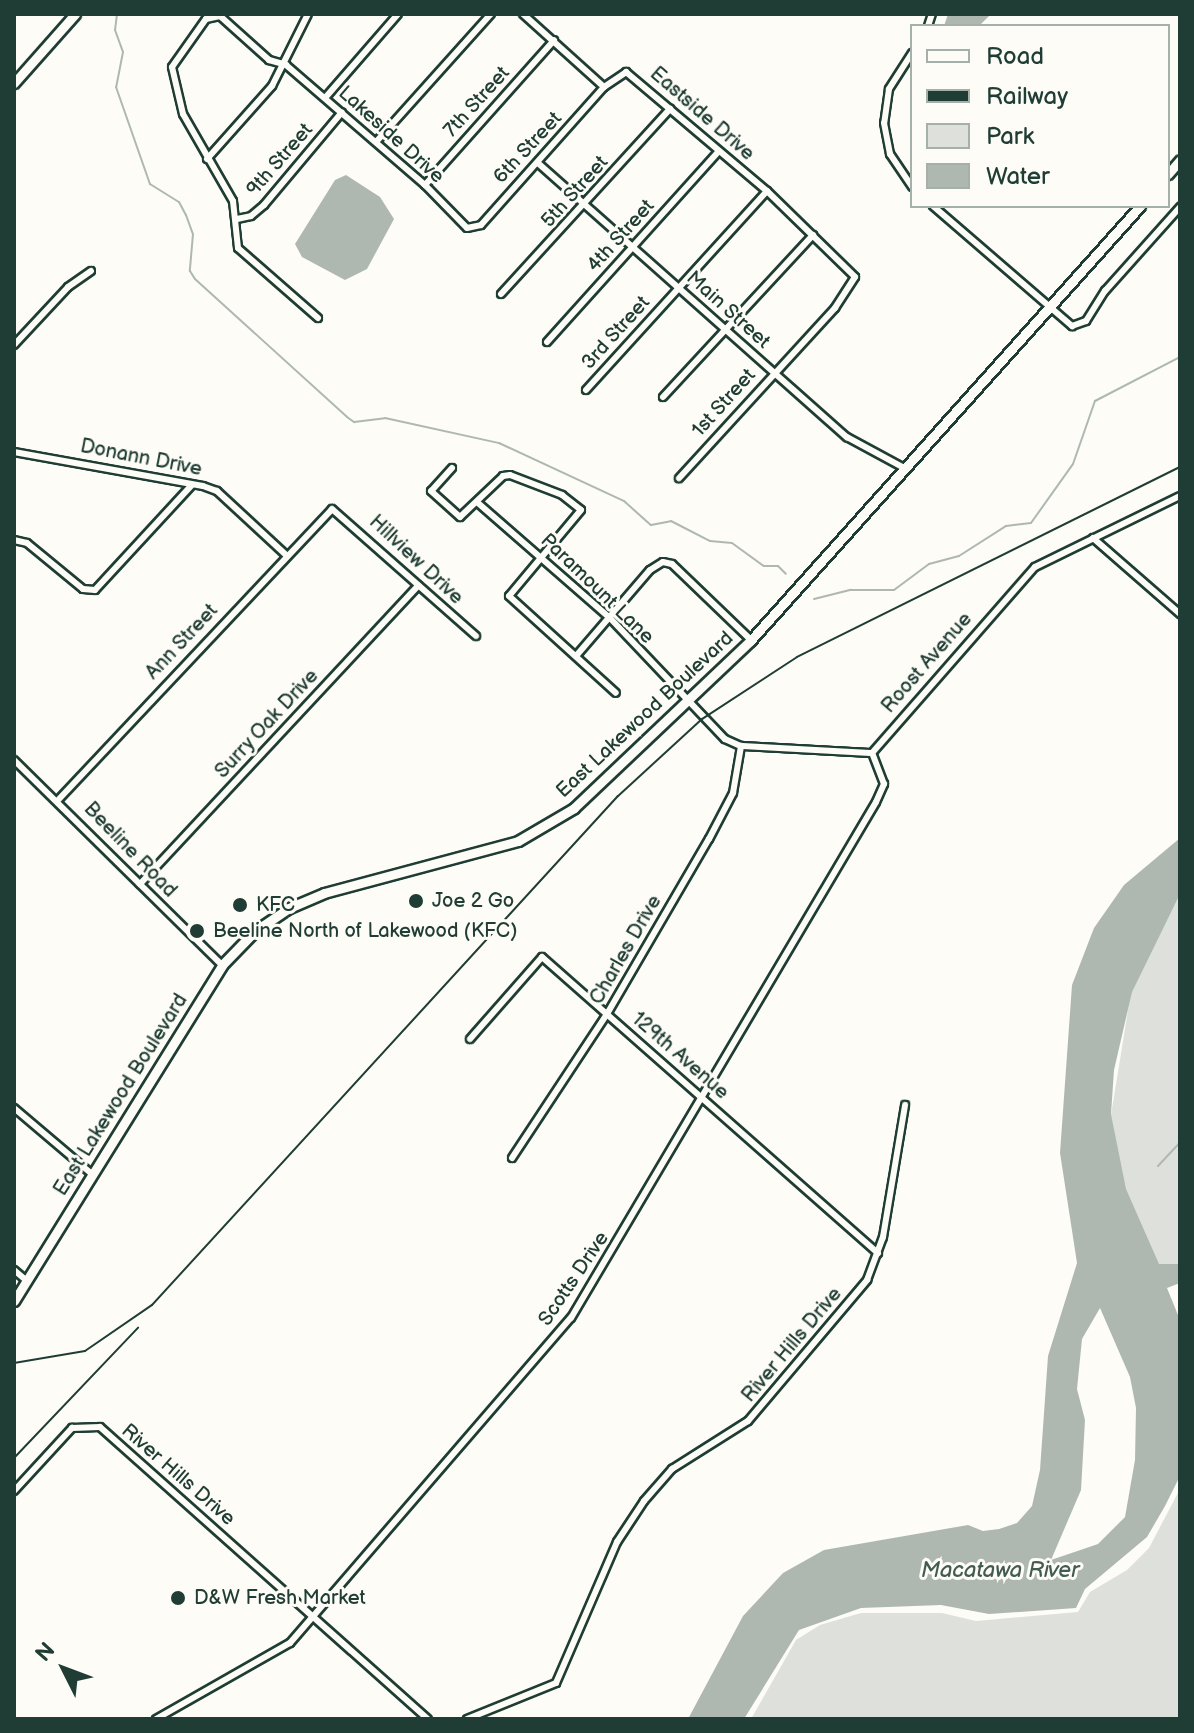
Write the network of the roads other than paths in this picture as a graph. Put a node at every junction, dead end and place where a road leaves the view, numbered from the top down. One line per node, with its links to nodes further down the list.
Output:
1 (75, 14): 9 (main road)
2 (308, 14): 8 (street)
3 (398, 14): 11 (street)
4 (491, 14): 14 (street)
5 (523, 14): 6 (street)
6 (554, 40): 10 (street); 19 (street, 7th Street)
7 (910, 56): 18 (street)
8 (286, 65): 11 (street, Lakeside Drive); 16 (street); 16 (street, Lakeside Drive)
9 (14, 83)
10 (604, 87): 12 (street, Eastside Drive); 17 (street, 6th Street)
11 (325, 98): 13 (street, Lakeside Drive)
12 (670, 109): 15 (street, Eastside Drive); 21 (street, 5th Street)
13 (342, 112): 14 (street, Lakeside Drive); 25 (street, 9th Street)
14 (376, 142): 19 (street, Lakeside Drive)
15 (719, 151): 20 (street, Eastside Drive); 28 (street, 4th Street)
16 (207, 159): 25 (street)
17 (539, 164): 21 (street, Main Street); 26 (street, 6th Street)
18 (910, 184)
19 (425, 185): 26 (street, Lakeside Drive)
20 (767, 191): 27 (street, Eastside Drive); 31 (street, 3rd Street)
21 (585, 205): 28 (street, Main Street); 32 (street, 5th Street)
22 (1180, 207): 33 (street)
23 (935, 208): 33 (street)
24 (1138, 208): 33 (main road, East Lakewood Boulevard)
25 (237, 219): 34 (street)
26 (474, 228)
27 (813, 235): 30 (street, Eastside Drive); 35 (street)
28 (633, 247): 31 (street, Main Street); 36 (street, 4th Street)
29 (91, 271): 37 (street)
30 (855, 277): 38 (street, 1st Street)
31 (679, 288): 35 (street, Main Street); 39 (street, 3rd Street)
32 (501, 294)
33 (1048, 308): 43 (main road, East Lakewood Boulevard)
34 (318, 318)
35 (726, 331): 38 (street, Main Street); 40 (street)
36 (547, 342)
37 (14, 345)
38 (773, 372): 43 (street, Main Street); 44 (street, 1st Street)
39 (586, 390)
40 (663, 397)
41 (14, 452): 45 (street, Donann Drive)
42 (452, 468): 47 (street)
43 (904, 468): 57 (main road, East Lakewood Boulevard)
44 (679, 478)
45 (192, 485): 50 (street); 51 (street, Donann Drive)
46 (1180, 496): 49 (street, Roost Avenue)
47 (478, 503): 52 (street, Paramount Lane); 52 (street)
48 (332, 509): 51 (street, Ann Street); 53 (street, Hillview Drive)
49 (1093, 538): 54 (street); 62 (street, Roost Avenue)
50 (14, 540)
51 (285, 554): 64 (street, Ann Street)
52 (542, 557): 55 (street, Paramount Lane); 58 (street)
53 (418, 586): 56 (street, Hillview Drive); 65 (street, Surry Oak Drive)
54 (1180, 614)
55 (610, 618): 57 (street); 58 (street); 60 (street, Paramount Lane)
56 (476, 636)
57 (751, 640): 60 (main road, East Lakewood Boulevard)
58 (576, 656): 59 (street)
59 (616, 693)
60 (687, 703): 61 (street); 66 (main road, East Lakewood Boulevard)
61 (741, 746): 62 (street); 67 (street, Charles Drive)
62 (872, 753): 69 (street, Scotts Drive)
63 (14, 760): 64 (street, Beeline Road)
64 (59, 799): 65 (street, Beeline Road)
65 (140, 884): 66 (street, Beeline Road)
66 (222, 965): 73 (main road, East Lakewood Boulevard)
67 (607, 1014): 68 (street, 129th Avenue); 69 (street, 129th Avenue); 72 (street, Charles Drive)
68 (470, 1039)
69 (701, 1096): 74 (street, 129th Avenue); 79 (street, Scotts Drive)
70 (905, 1105): 74 (street, River Hills Drive)
71 (14, 1108): 73 (street)
72 (512, 1158)
73 (93, 1175): 76 (main road, East Lakewood Boulevard)
74 (878, 1253): 82 (street, River Hills Drive)
75 (14, 1270): 76 (street)
76 (27, 1281): 77 (main road, East Lakewood Boulevard)
77 (14, 1301)
78 (14, 1491): 79 (street, River Hills Drive)
79 (314, 1616): 80 (street, Scotts Drive); 81 (street, River Hills Drive)
80 (156, 1719)
81 (428, 1719)
82 (467, 1719)

